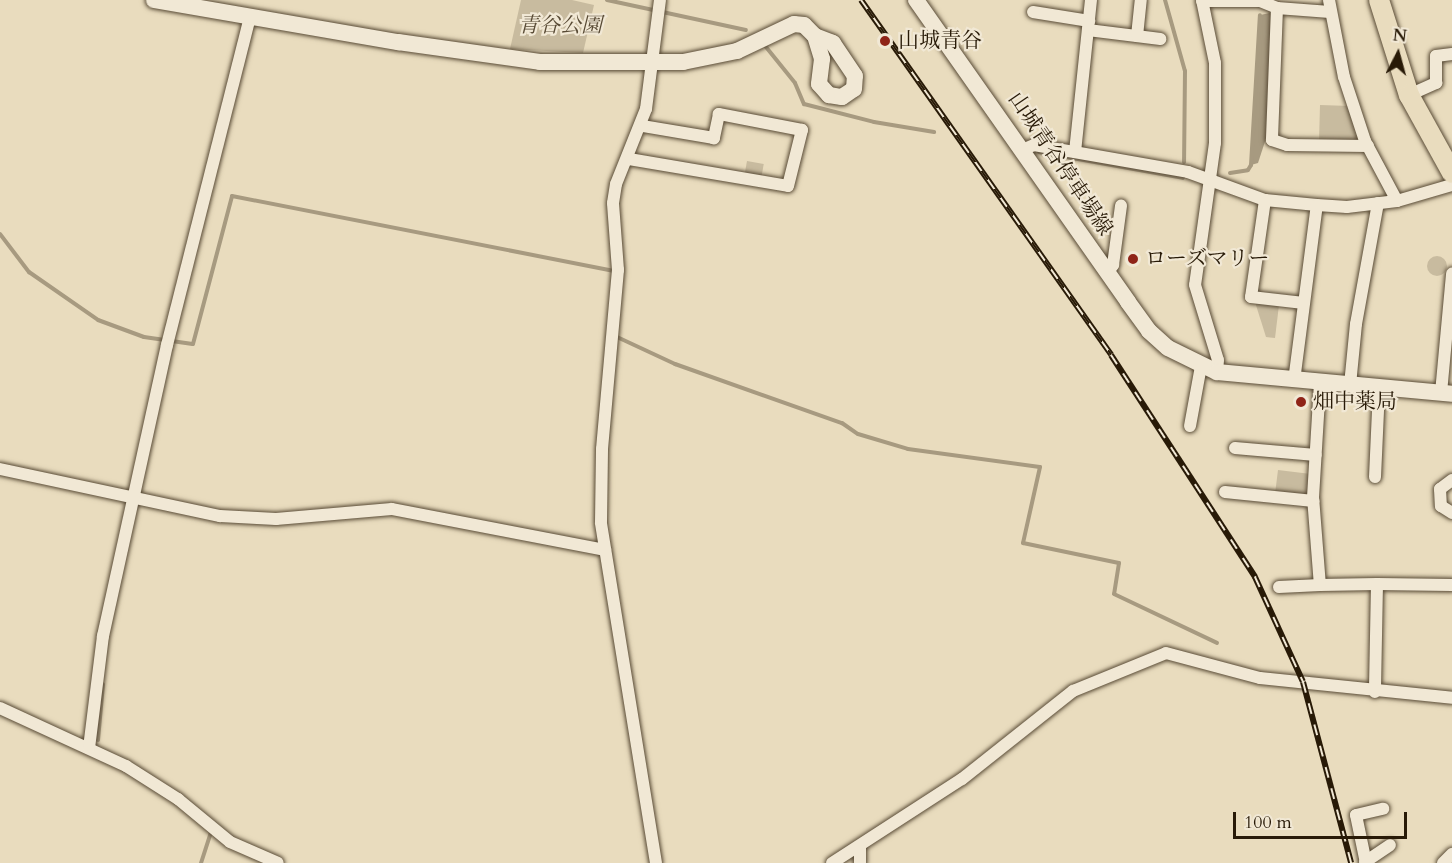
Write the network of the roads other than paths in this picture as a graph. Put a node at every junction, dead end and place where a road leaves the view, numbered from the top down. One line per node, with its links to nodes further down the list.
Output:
1 (154, 0): 12 (main road)
2 (916, 0): 22 (main road, 山城青谷停車場線)
3 (1091, 0): 13 (street)
4 (1141, 0): 15 (street)
5 (1379, 0): 19 (main road)
6 (1202, 1): 7 (street); 26 (street)
7 (1259, 1): 10 (street)
8 (1330, 6): 10 (street); 21 (street)
9 (659, 8): 18 (street)
10 (1277, 8): 21 (street)
11 (1033, 12): 13 (street)
12 (250, 17): 18 (main road); 50 (street)
13 (1089, 26): 15 (street); 23 (street)
14 (815, 36): 18 (main road)
15 (1137, 36): 16 (street)
16 (1160, 39)
17 (1452, 54): 19 (street)
18 (652, 63): 20 (street)
19 (1408, 94): 25 (main road)
20 (642, 126): 24 (street); 24 (street)
21 (1368, 146): 29 (street)
22 (1022, 150): 23 (street); 33 (main road, 山城青谷停車場線)
23 (1075, 153): 26 (street)
24 (629, 159): 53 (street)
25 (1452, 173)
26 (1210, 181): 28 (street); 37 (street)
27 (1452, 184): 29 (street)
28 (1265, 200): 31 (street); 35 (street)
29 (1397, 201): 30 (street)
30 (1378, 203): 31 (street); 40 (street)
31 (1317, 205): 35 (street)
32 (1121, 206): 33 (street)
33 (1108, 272): 37 (main road, 山城青谷停車場線)
34 (1452, 273): 36 (street)
35 (1304, 303): 38 (street)
36 (1450, 322): 42 (street)
37 (1209, 369): 38 (main road, 山城青谷停車場線); 43 (street)
38 (1294, 381): 39 (main road, 山城青谷停車場線)
39 (1320, 383): 40 (main road, 山城青谷停車場線); 45 (street)
40 (1350, 385): 41 (main road, 山城青谷停車場線)
41 (1379, 388): 42 (main road, 山城青谷停車場線); 47 (street)
42 (1447, 393)
43 (1190, 426)
44 (1235, 448): 45 (street)
45 (1316, 455): 51 (street)
46 (0, 469): 50 (street)
47 (1375, 477)
48 (1452, 480): 52 (street)
49 (1225, 492): 51 (street)
50 (133, 500): 53 (street); 61 (street)
51 (1314, 501): 55 (street)
52 (1452, 513)
53 (605, 550): 68 (street)
54 (1377, 584): 55 (street); 56 (street); 58 (street)
55 (1320, 585): 57 (street)
56 (1452, 585)
57 (1279, 587)
58 (1375, 692): 59 (street); 64 (street)
59 (1452, 698)
60 (0, 708): 61 (street)
61 (89, 748): 67 (street)
62 (1383, 809): 66 (street)
63 (1390, 845): 66 (street)
64 (860, 846): 69 (street); 70 (street)
65 (1452, 854): 71 (street)
66 (1366, 862)
67 (278, 863)
68 (656, 863)
69 (832, 863)
70 (860, 863)
71 (1443, 863)

